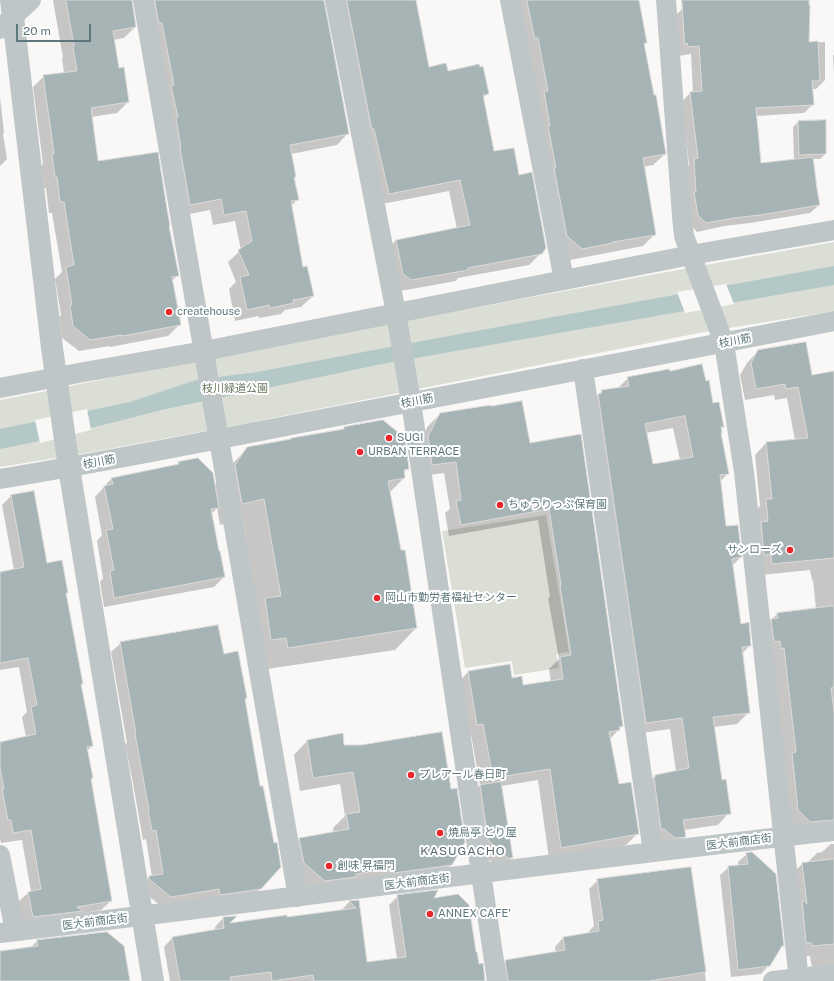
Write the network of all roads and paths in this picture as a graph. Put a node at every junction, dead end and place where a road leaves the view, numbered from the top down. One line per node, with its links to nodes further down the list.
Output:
1 (31, 0): 6 (street)
2 (143, 0): 13 (street)
3 (335, 0): 10 (street)
4 (510, 0): 9 (street)
5 (666, 0): 8 (street)
6 (9, 14): 15 (street)
7 (834, 230): 8 (street)
8 (691, 255): 9 (street); 12 (street)
9 (564, 280): 10 (street)
10 (396, 313): 13 (street); 17 (street)
11 (834, 321): 12 (street, 枝川筋)
12 (724, 343): 14 (street, 枝川筋); 22 (street)
13 (204, 351): 15 (street); 18 (street)
14 (583, 369): 17 (street, 枝川筋); 23 (street)
15 (56, 377): 16 (street); 19 (street)
16 (0, 388)
17 (411, 402): 18 (street, 枝川筋); 25 (street)
18 (219, 439): 19 (street, 枝川筋); 26 (street)
19 (68, 468): 20 (street, 枝川筋); 27 (street)
20 (0, 479)
21 (834, 831): 22 (street, 医大前商店街)
22 (783, 837): 23 (street, 医大前商店街); 30 (street)
23 (653, 852): 25 (street, 医大前商店街)
24 (0, 856): 28 (street)
25 (482, 874): 26 (street, 医大前商店街); 32 (street)
26 (298, 896): 27 (street, 医大前商店街)
27 (143, 916): 28 (street, 医大前商店街); 31 (street)
28 (8, 932)
29 (834, 974): 30 (street)
30 (799, 979): 33 (street)
31 (153, 981)
32 (497, 981)
33 (773, 981)

